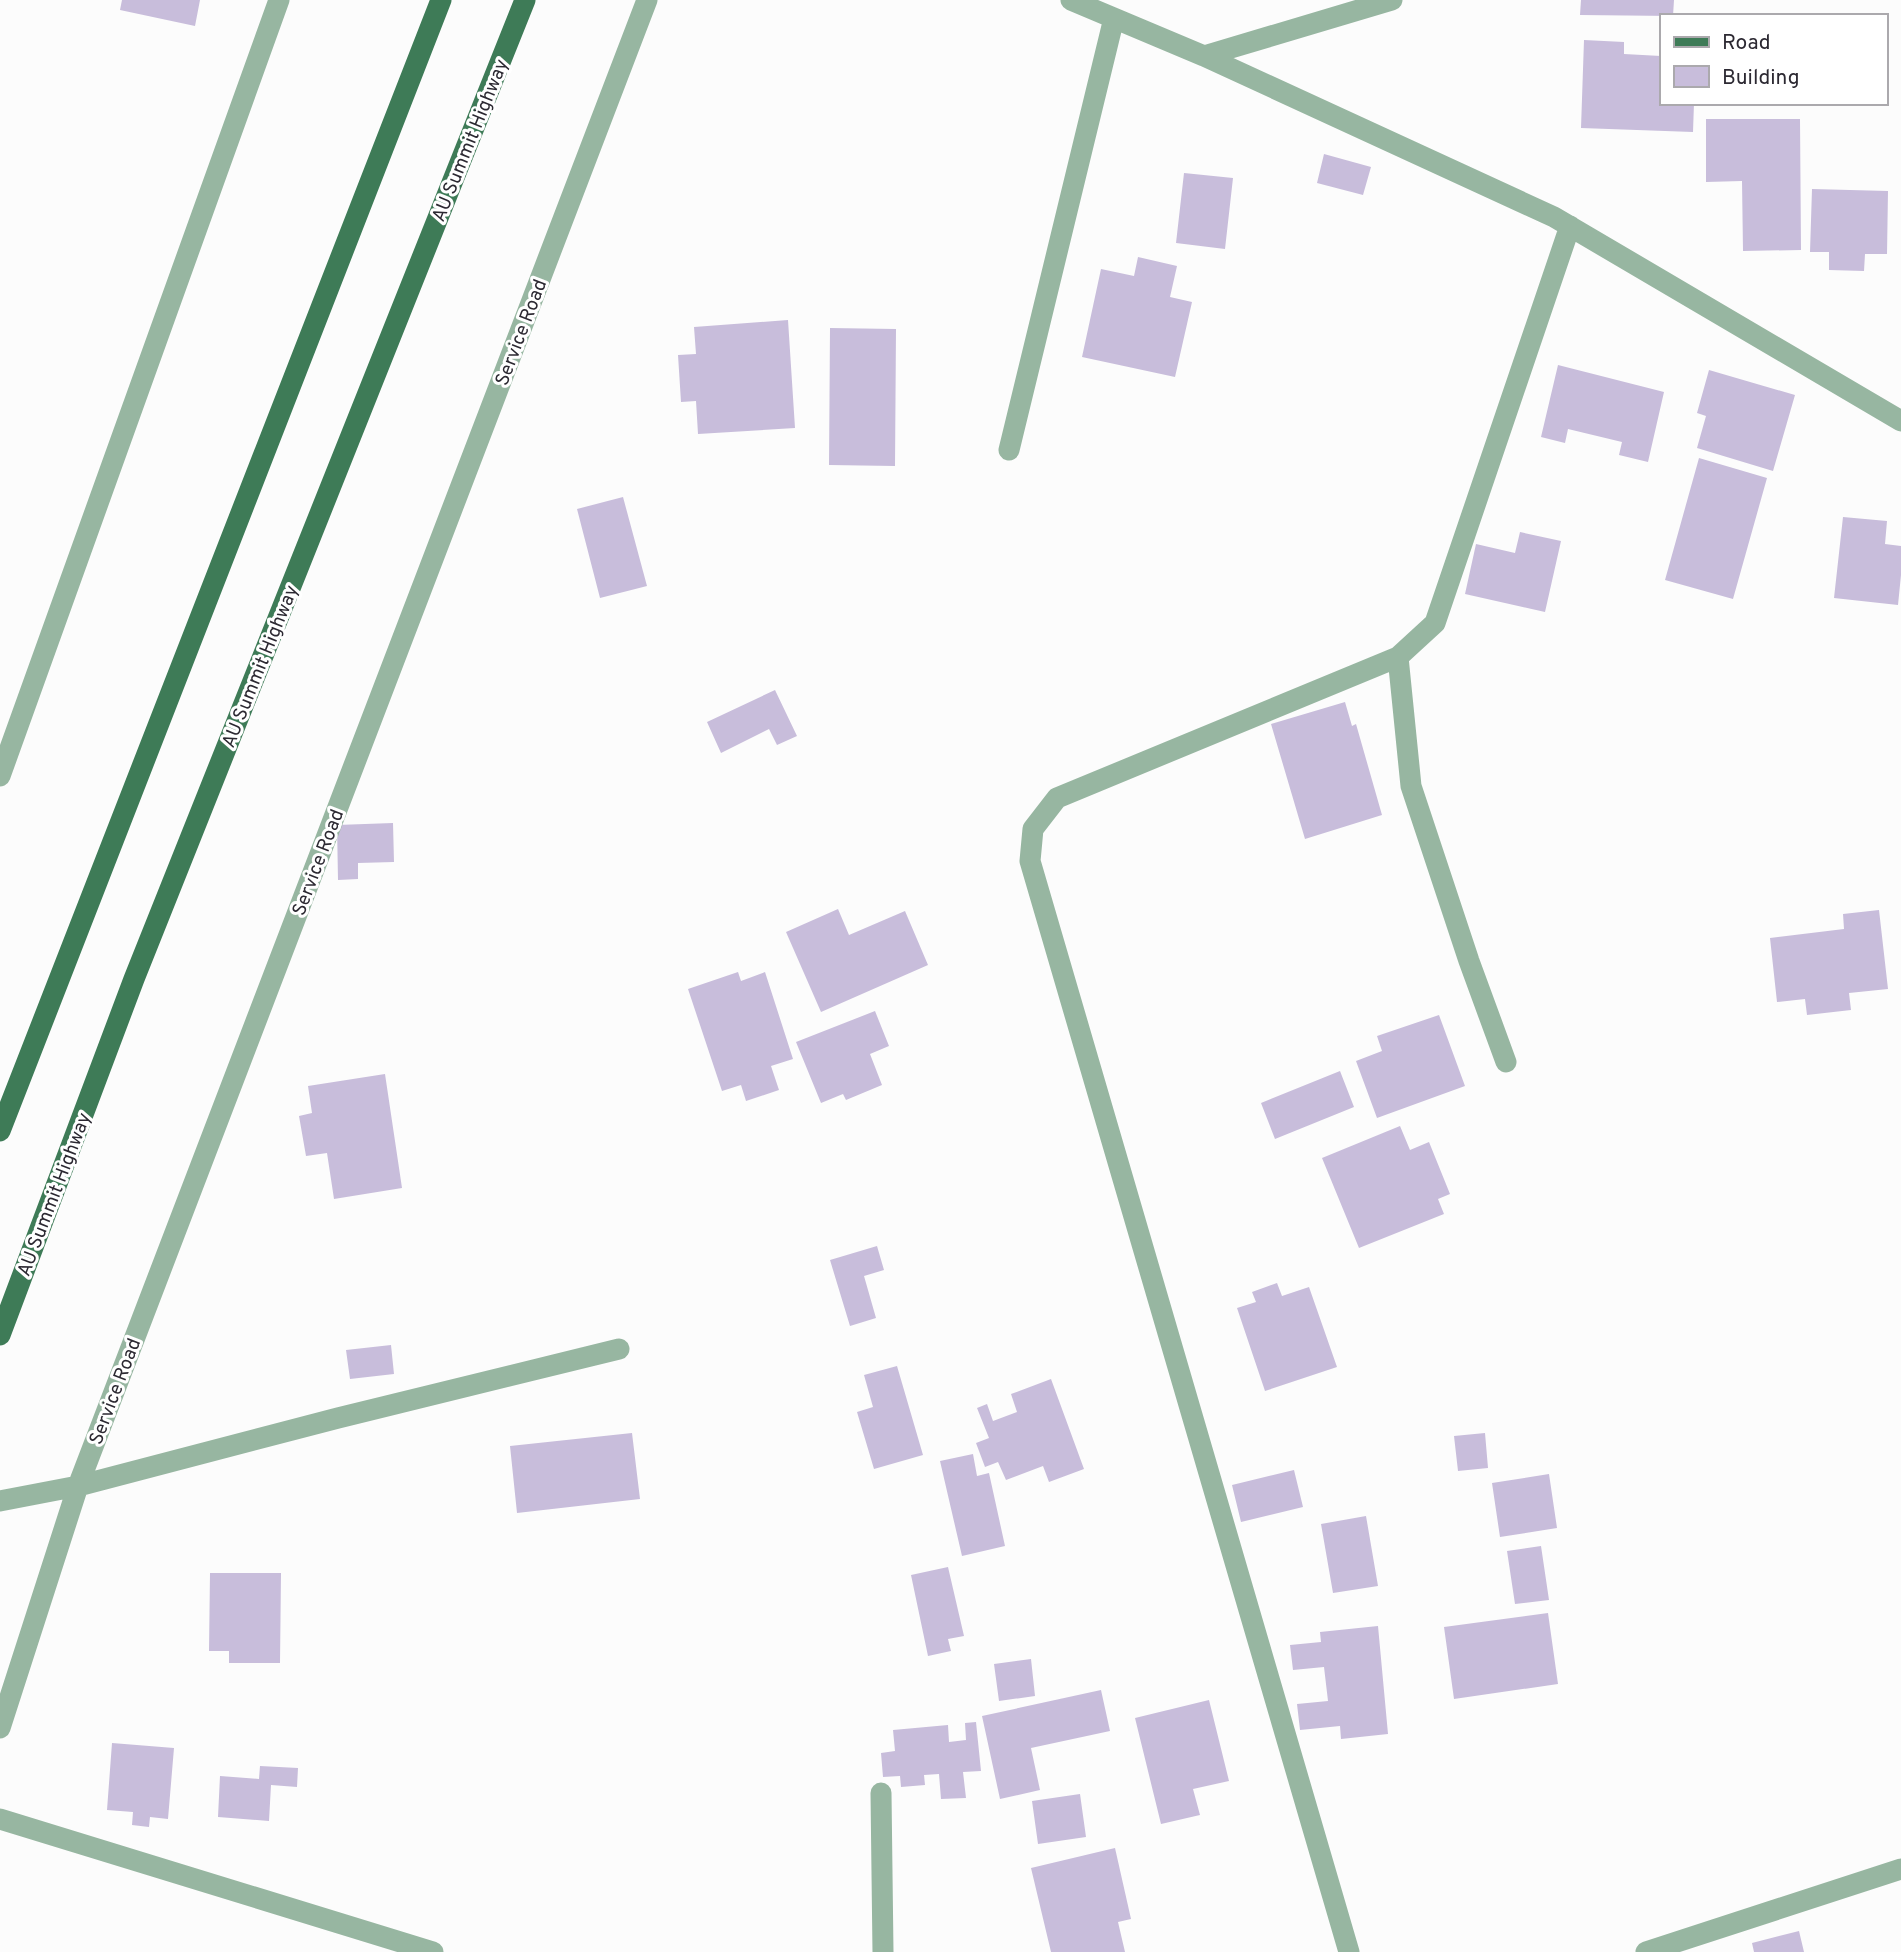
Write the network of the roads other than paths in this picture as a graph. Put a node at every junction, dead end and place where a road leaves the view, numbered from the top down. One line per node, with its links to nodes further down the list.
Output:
1 (279, 0): 13 (street)
2 (442, 0): 15 (main road)
3 (525, 0): 16 (main road, AU Summit Highway)
4 (647, 0): 18 (street, Service Road)
5 (1070, 0): 7 (street)
6 (1392, 0): 8 (street)
7 (1115, 19): 8 (street); 11 (street)
8 (1204, 56): 9 (street)
9 (1570, 226): 10 (street); 12 (street)
10 (1901, 421)
11 (1009, 450)
12 (1398, 657): 14 (street); 26 (street)
13 (0, 776)
14 (1506, 1062)
15 (0, 1131)
16 (0, 1335)
17 (619, 1349): 18 (street)
18 (78, 1486): 19 (street); 20 (street, Service Road)
19 (0, 1501)
20 (0, 1728)
21 (881, 1793): 25 (street)
22 (0, 1819): 24 (street)
23 (1901, 1869): 27 (street)
24 (433, 1952)
25 (883, 1952)
26 (1349, 1952)
27 (1646, 1952)

